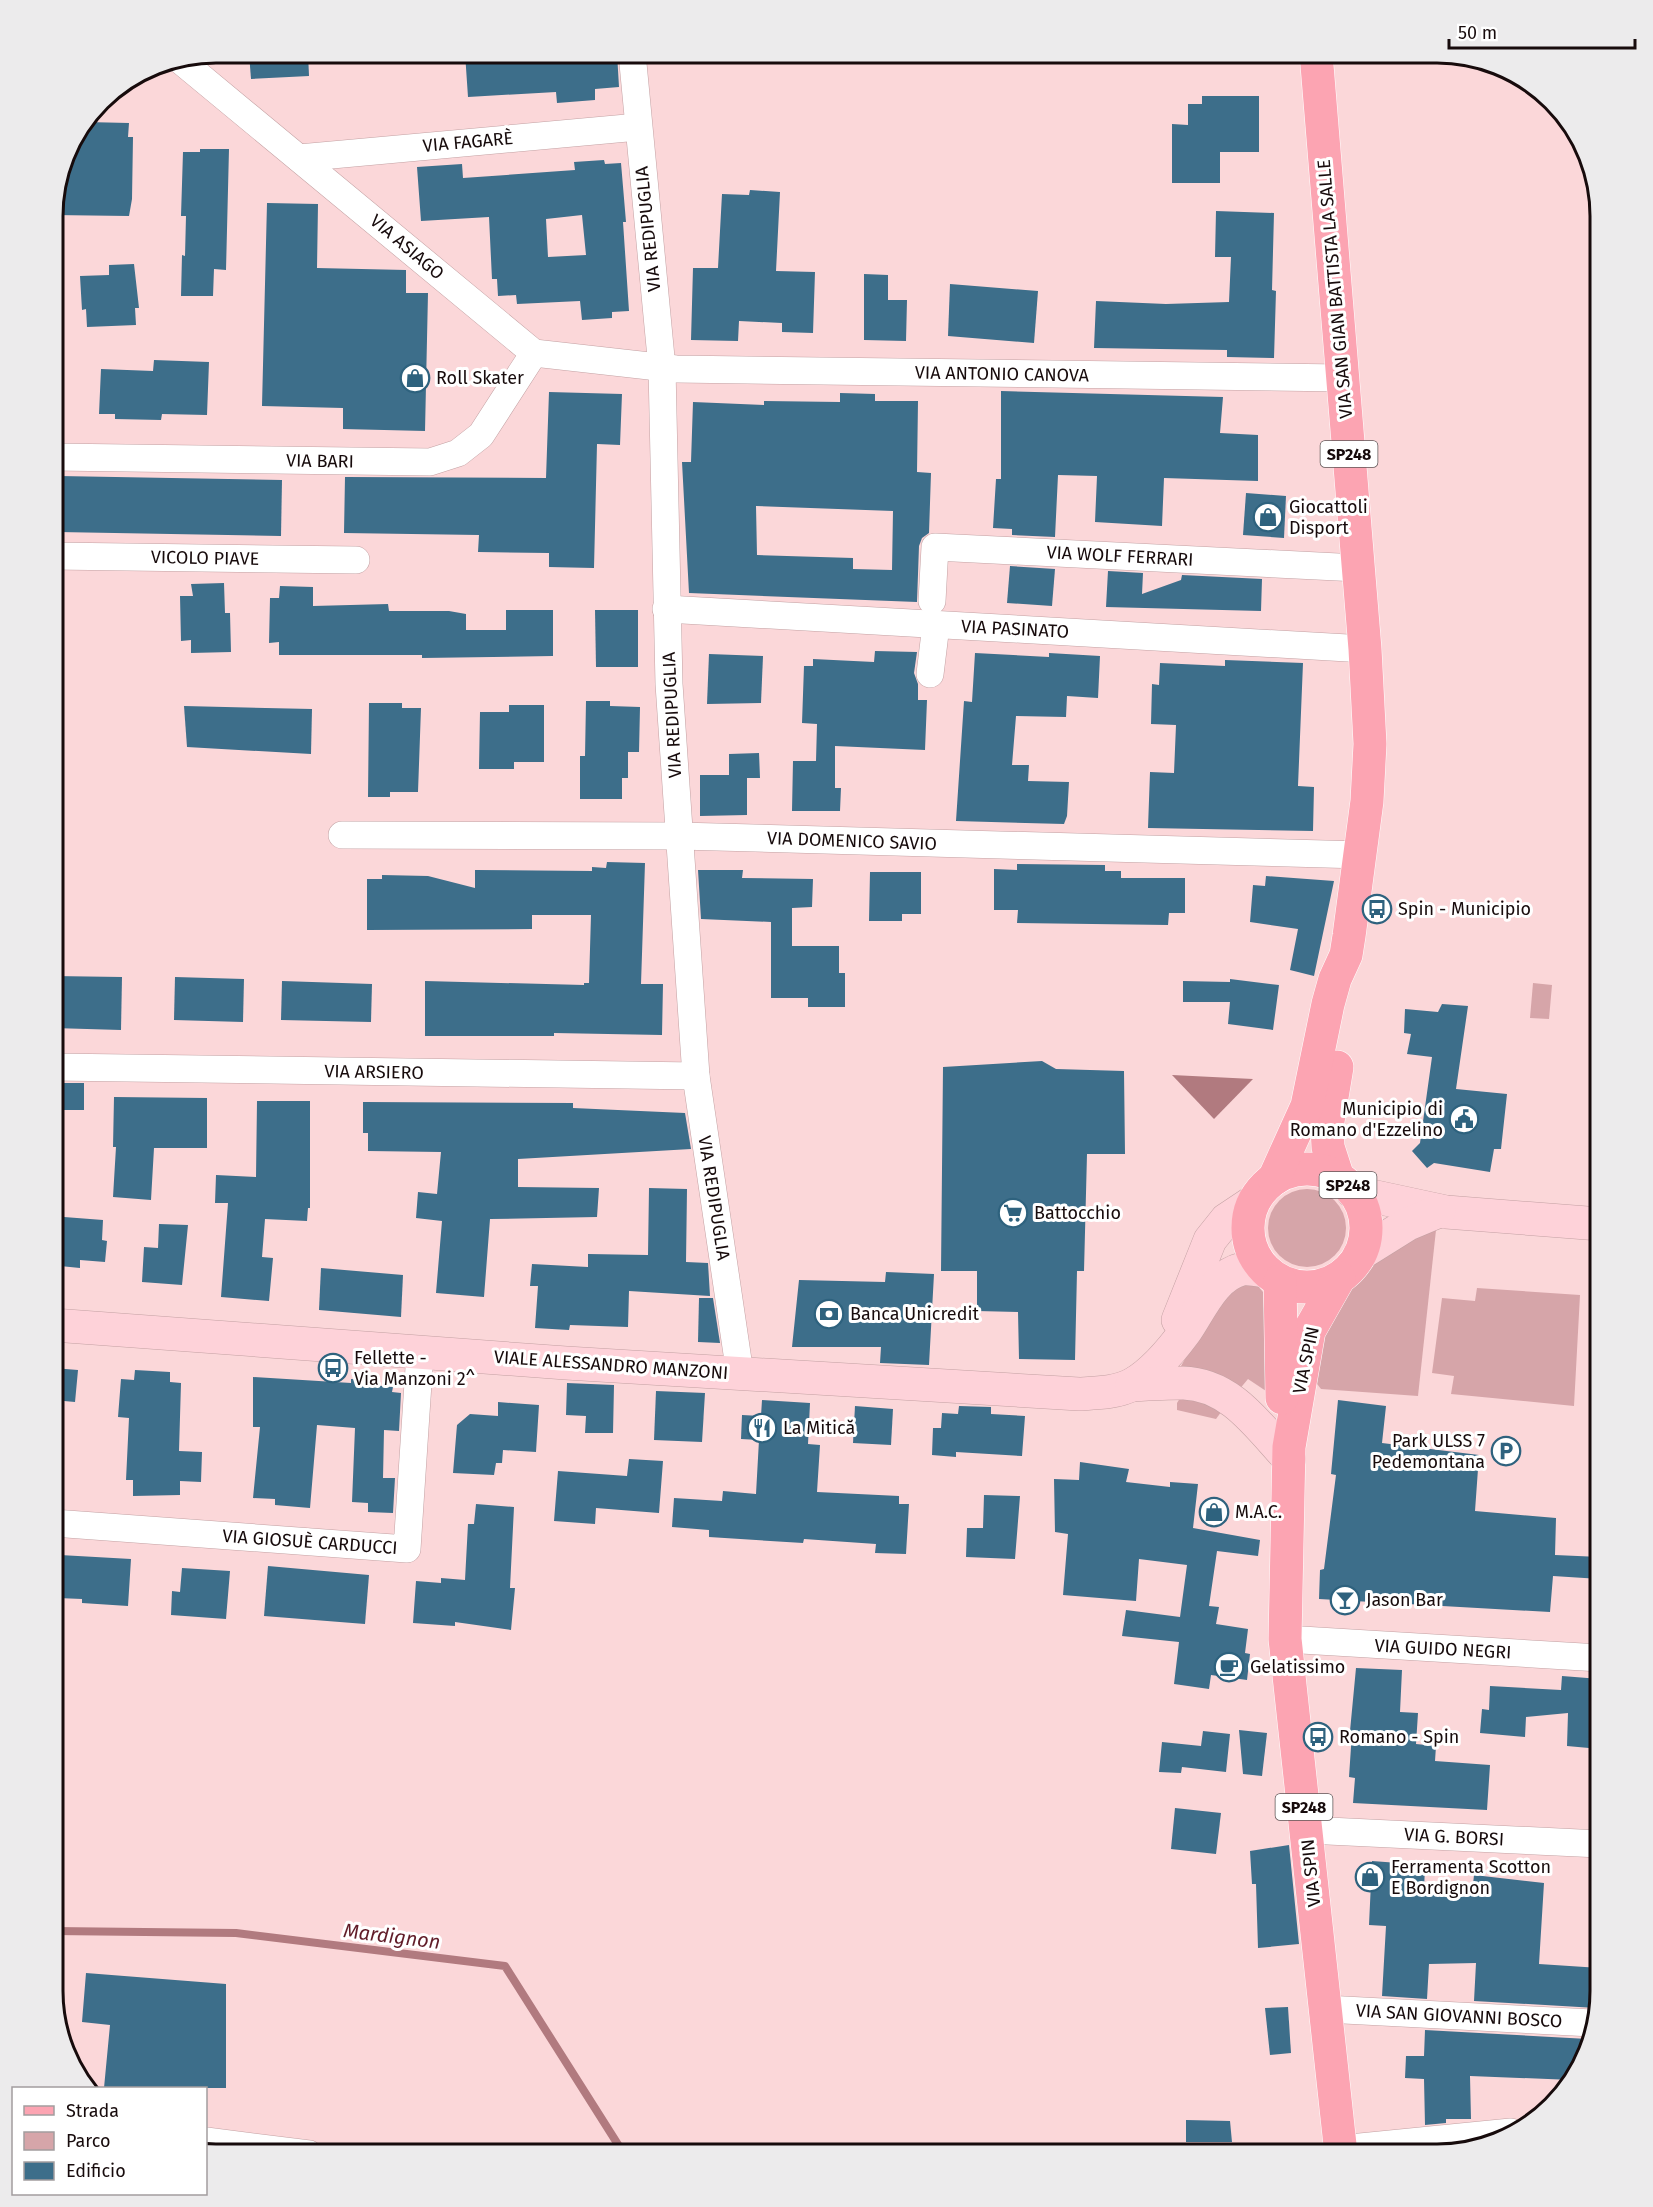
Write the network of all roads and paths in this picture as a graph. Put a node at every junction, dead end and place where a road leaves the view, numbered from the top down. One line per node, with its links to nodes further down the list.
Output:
1 (633, 63): 4 (street, VIA REDIPUGLIA)
2 (1317, 63): 8 (main road, VIA SAN GIAN BATTISTA LA SALLE / SP248)
3 (187, 66): 5 (street, VIA ASIAGO)
4 (638, 127): 5 (street, VIA FAGARÈ); 7 (street, VIA REDIPUGLIA)
5 (299, 158): 6 (street, VIA ASIAGO)
6 (534, 353): 7 (street); 9 (street, VIA BARI)
7 (662, 368): 8 (street, VIA ANTONIO CANOVA); 13 (street, VIA REDIPUGLIA)
8 (1342, 378): 12 (main road, VIA SAN GIAN BATTISTA LA SALLE / SP248)
9 (63, 457)
10 (63, 556): 11 (street, VICOLO PIAVE)
11 (357, 560)
12 (1358, 568): 14 (street, VIA WOLF FERRARI); 15 (main road, VIA SAN GIAN BATTISTA LA SALLE / SP248)
13 (666, 609): 14 (street, VIA PASINATO); 18 (street, VIA REDIPUGLIA)
14 (934, 613): 15 (street, VIA PASINATO); 16 (street)
15 (1365, 650): 19 (main road, VIA SAN GIAN BATTISTA LA SALLE / SP248)
16 (930, 674)
17 (342, 835): 18 (street, VIA DOMENICO SAVIO)
18 (679, 836): 19 (street, VIA DOMENICO SAVIO); 22 (street, VIA REDIPUGLIA)
19 (1362, 855): 20 (main road, VIA SAN GIAN BATTISTA LA SALLE / SP248)
20 (1346, 955): 23 (main road, VIA SAN GIAN BATTISTA LA SALLE / SP248); 24 (main road, VIA SAN GIAN BATTISTA LA SALLE / SP248)
21 (63, 1067): 22 (street, VIA ARSIERO)
22 (696, 1076): 32 (street, VIA REDIPUGLIA)
23 (1346, 1185): 24 (main road, SP248); 25 (main road); 27 (main road, VIA SPIN / SP248)
24 (1264, 1190): 28 (main road, VIA SPIN / SP248); 30 (main road, VIALE ALESSANDRO MANZONI)
25 (1439, 1211): 26 (main road); 27 (main road)
26 (1590, 1223)
27 (1349, 1266): 28 (main road); 34 (main road, VIA SPIN / SP248)
28 (1273, 1276): 30 (main road, VIALE ALESSANDRO MANZONI); 34 (main road, VIA SPIN / SP248)
29 (63, 1326): 31 (main road, VIALE ALESSANDRO MANZONI)
30 (1171, 1348): 33 (main road, VIALE ALESSANDRO MANZONI)
31 (420, 1353): 32 (main road, VIALE ALESSANDRO MANZONI); 35 (street, VIA GIOSUÈ CARDUCCI)
32 (740, 1374): 33 (main road, VIALE ALESSANDRO MANZONI)
33 (1132, 1384): 34 (main road, VIALE ALESSANDRO MANZONI)
34 (1289, 1453): 36 (main road, VIA SPIN / SP248)
35 (63, 1524)
36 (1285, 1639): 37 (street, VIA GUIDO NEGRI); 38 (main road, VIA SPIN / SP248)
37 (1590, 1657)
38 (1307, 1830): 39 (street, VIA G. BORSI); 40 (main road, VIA SPIN / SP248)
39 (1590, 1844)
40 (1325, 2008): 41 (street, VIA SAN GIOVANNI BOSCO); 43 (main road, VIA SPIN / SP248)
41 (1587, 2023)
42 (1489, 2134): 44 (street)
43 (1340, 2144)
44 (1409, 2144)

